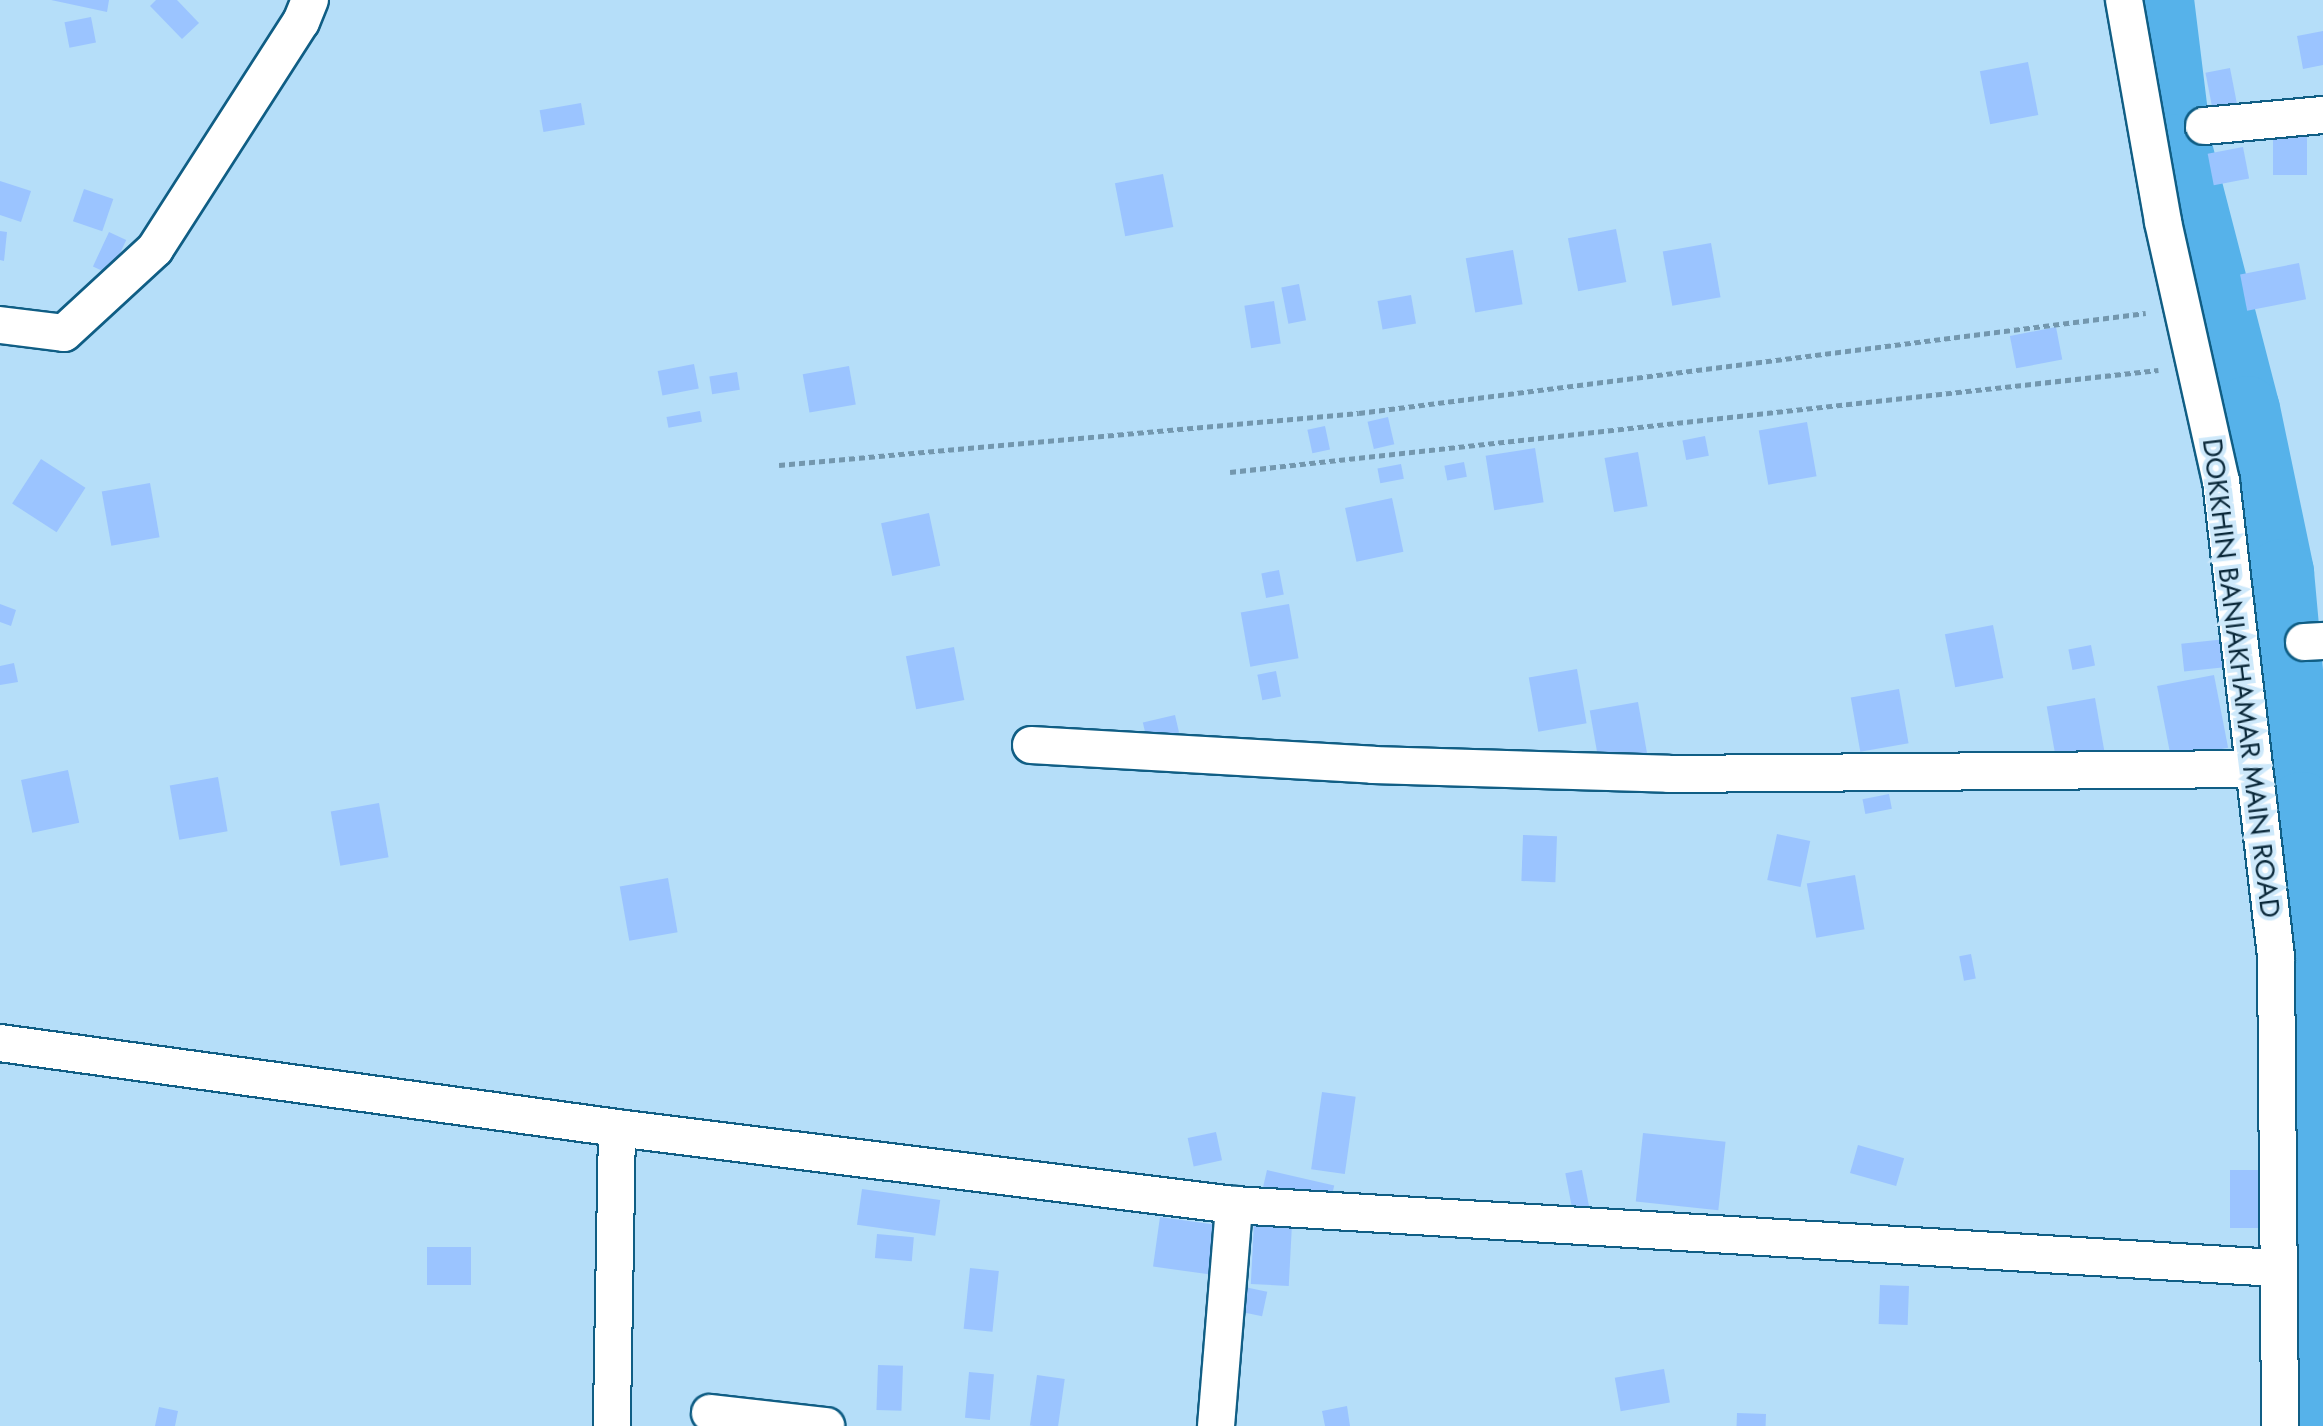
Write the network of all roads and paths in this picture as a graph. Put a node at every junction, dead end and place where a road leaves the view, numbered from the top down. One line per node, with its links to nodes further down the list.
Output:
1 (310, 0): 6 (street)
2 (2124, 0): 5 (street, DOKKHIN BANIAKHAMAR MAIN ROAD)
3 (2323, 115): 4 (street)
4 (2204, 126)
5 (2182, 308): 7 (street, DOKKHIN BANIAKHAMAR MAIN ROAD); 8 (path)
6 (0, 325)
7 (2195, 366): 9 (path); 11 (street, DOKKHIN BANIAKHAMAR MAIN ROAD)
8 (779, 465)
9 (1230, 472)
10 (1031, 745): 11 (street)
11 (2254, 769): 15 (street, DOKKHIN BANIAKHAMAR MAIN ROAD)
12 (0, 1043): 13 (street)
13 (617, 1128): 14 (street); 17 (street)
14 (1234, 1205): 15 (street); 19 (street)
15 (2276, 1268): 20 (street, DOKKHIN BANIAKHAMAR MAIN ROAD)
16 (710, 1413): 18 (street)
17 (612, 1426)
18 (826, 1426)
19 (1216, 1426)
20 (2280, 1426)

